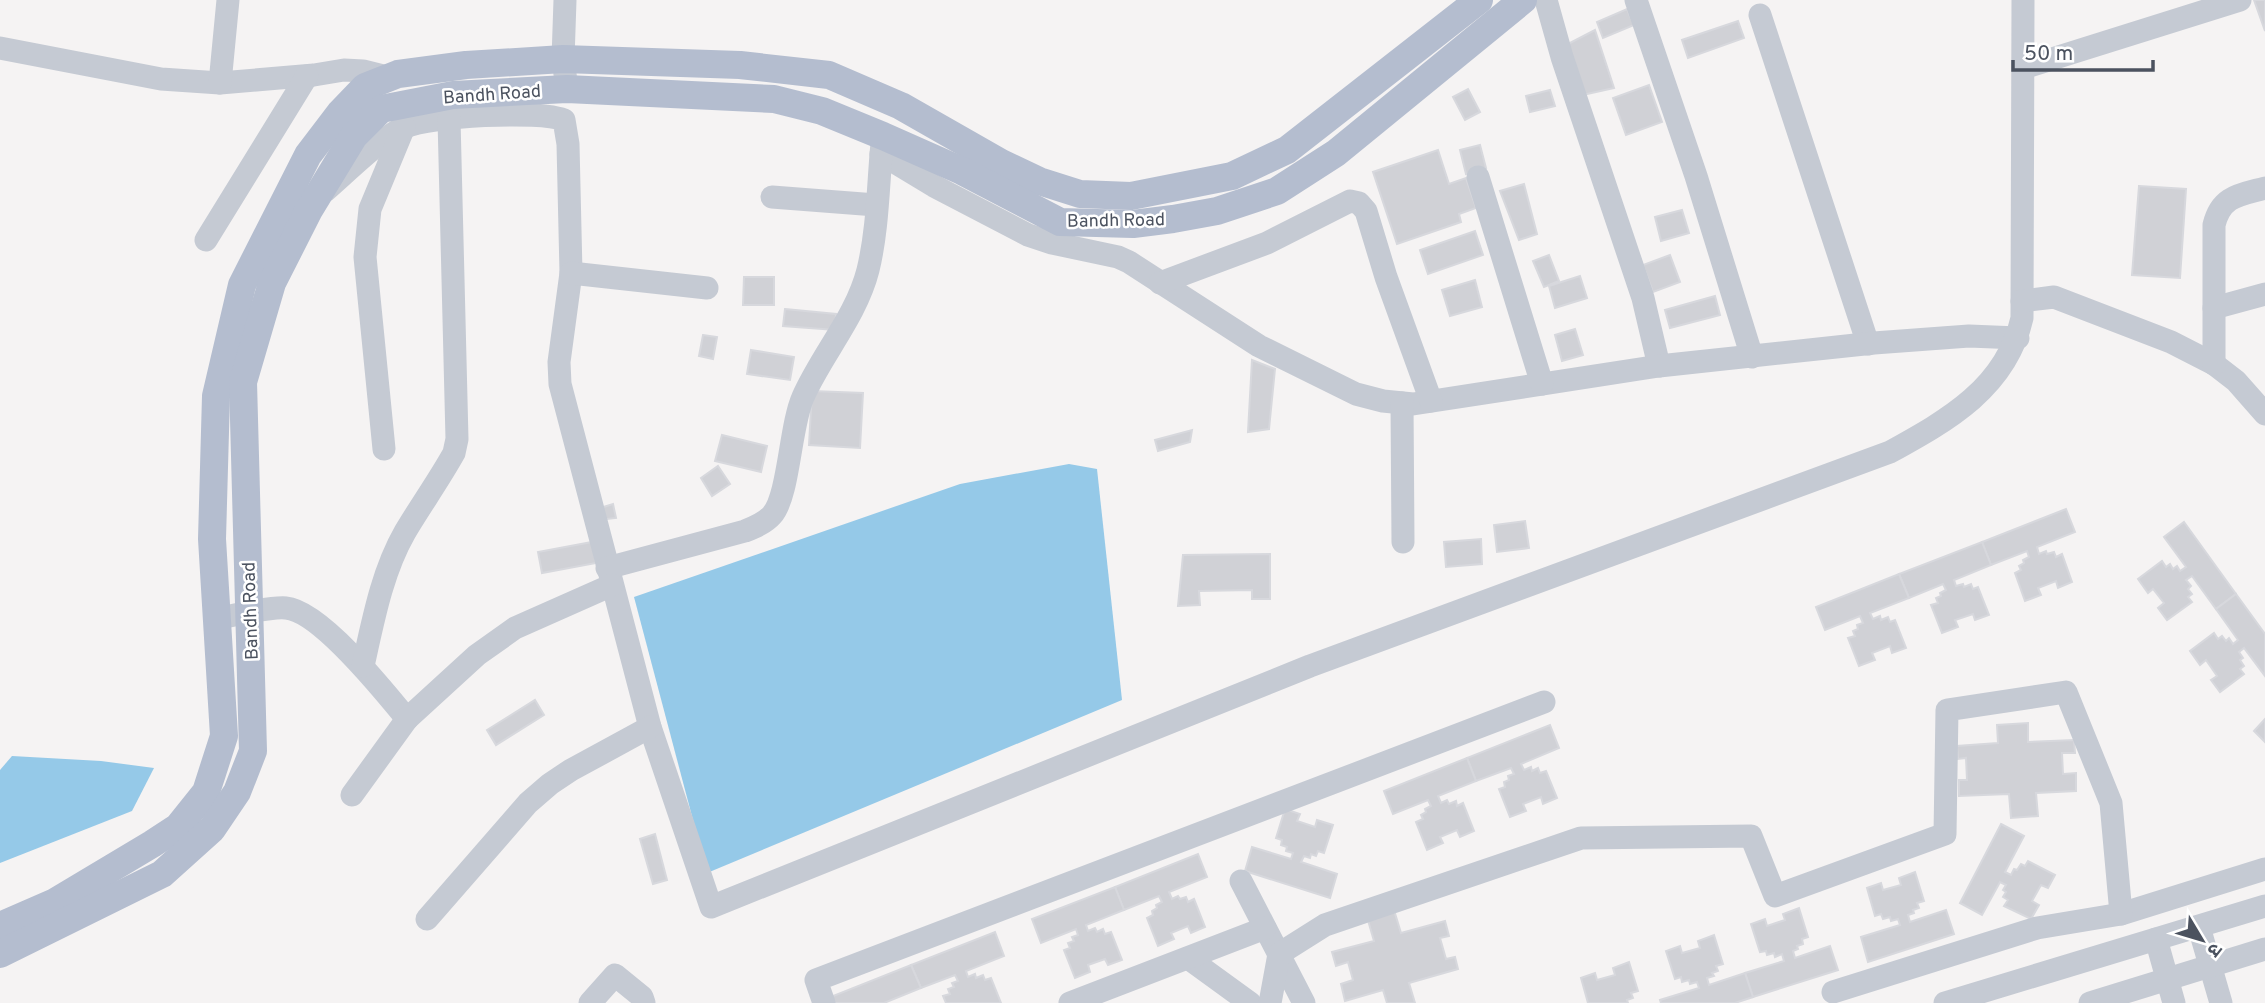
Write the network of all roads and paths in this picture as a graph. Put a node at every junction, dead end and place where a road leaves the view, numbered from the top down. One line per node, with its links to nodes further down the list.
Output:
1 (228, 0): 16 (street)
2 (565, 0): 11 (street)
3 (1479, 0): 13 (main road, Bandh Road)
4 (1523, 0): 21 (main road, Bandh Road)
5 (1546, 0): 38 (street)
6 (1636, 0): 36 (street)
7 (2023, 0): 12 (street)
8 (2240, 0): 12 (street)
9 (1759, 15): 35 (street)
10 (0, 48): 16 (street)
11 (563, 59): 13 (main road, Bandh Road); 15 (main road, Bandh Road); 17 (street)
12 (2023, 68): 32 (street)
13 (828, 75): 18 (main road)
14 (307, 76): 15 (street); 16 (street); 27 (street)
15 (387, 77): 47 (main road, Bandh Road)
16 (220, 83)
17 (566, 89): 18 (main road, Bandh Road); 25 (main road, Bandh Road)
18 (822, 111): 21 (main road, Bandh Road)
19 (449, 119): 20 (street); 28 (street); 48 (street)
20 (404, 127): 25 (street); 43 (street)
21 (882, 145): 26 (street); 29 (street)
22 (1478, 177): 39 (street)
23 (2265, 188): 33 (street)
24 (772, 197): 26 (street)
25 (315, 200): 46 (main road, Bandh Road)
26 (876, 205): 45 (street)
27 (206, 240)
28 (571, 273): 30 (street); 45 (street)
29 (1160, 283): 40 (street); 41 (street)
30 (707, 288)
31 (2265, 294): 33 (street)
32 (2022, 301): 34 (street); 37 (street)
33 (2214, 308): 37 (street)
34 (2018, 338): 35 (street); 51 (street)
35 (1868, 344): 36 (street)
36 (1752, 357): 38 (street)
37 (2214, 363): 42 (street)
38 (1659, 366): 39 (street)
39 (1542, 384): 40 (street)
40 (1431, 401): 41 (street)
41 (1402, 403): 44 (street)
42 (2265, 414)
43 (384, 449)
44 (1403, 542)
45 (610, 576): 50 (street); 51 (street)
46 (250, 613): 47 (street); 48 (street); 63 (main road, Bandh Road)
47 (217, 618): 58 (main road, Bandh Road)
48 (363, 666): 50 (street)
49 (1545, 702): 71 (street)
50 (407, 719): 52 (street)
51 (650, 727): 57 (street)
52 (352, 795)
53 (2265, 869): 56 (street)
54 (1241, 881): 60 (street)
55 (2265, 906): 59 (street)
56 (2121, 914): 64 (street); 68 (street)
57 (427, 919)
58 (0, 926)
59 (2199, 927): 61 (street); 66 (street)
60 (1265, 928): 64 (street); 65 (street)
61 (2155, 939): 67 (street); 76 (street)
62 (2265, 949): 66 (street)
63 (0, 954)
64 (1279, 954): 74 (street); 75 (street)
65 (1188, 958): 72 (street); 73 (street)
66 (2210, 966): 67 (street); 79 (street)
67 (2167, 978): 77 (street); 78 (street)
68 (1833, 992)
69 (590, 1003): 70 (street)
70 (644, 1003)
71 (824, 1003)
72 (1070, 1003)
73 (1250, 1003)
74 (1270, 1003)
75 (1304, 1003)
76 (1945, 1003)
77 (2090, 1003)
78 (2174, 1003)
79 (2221, 1003)

